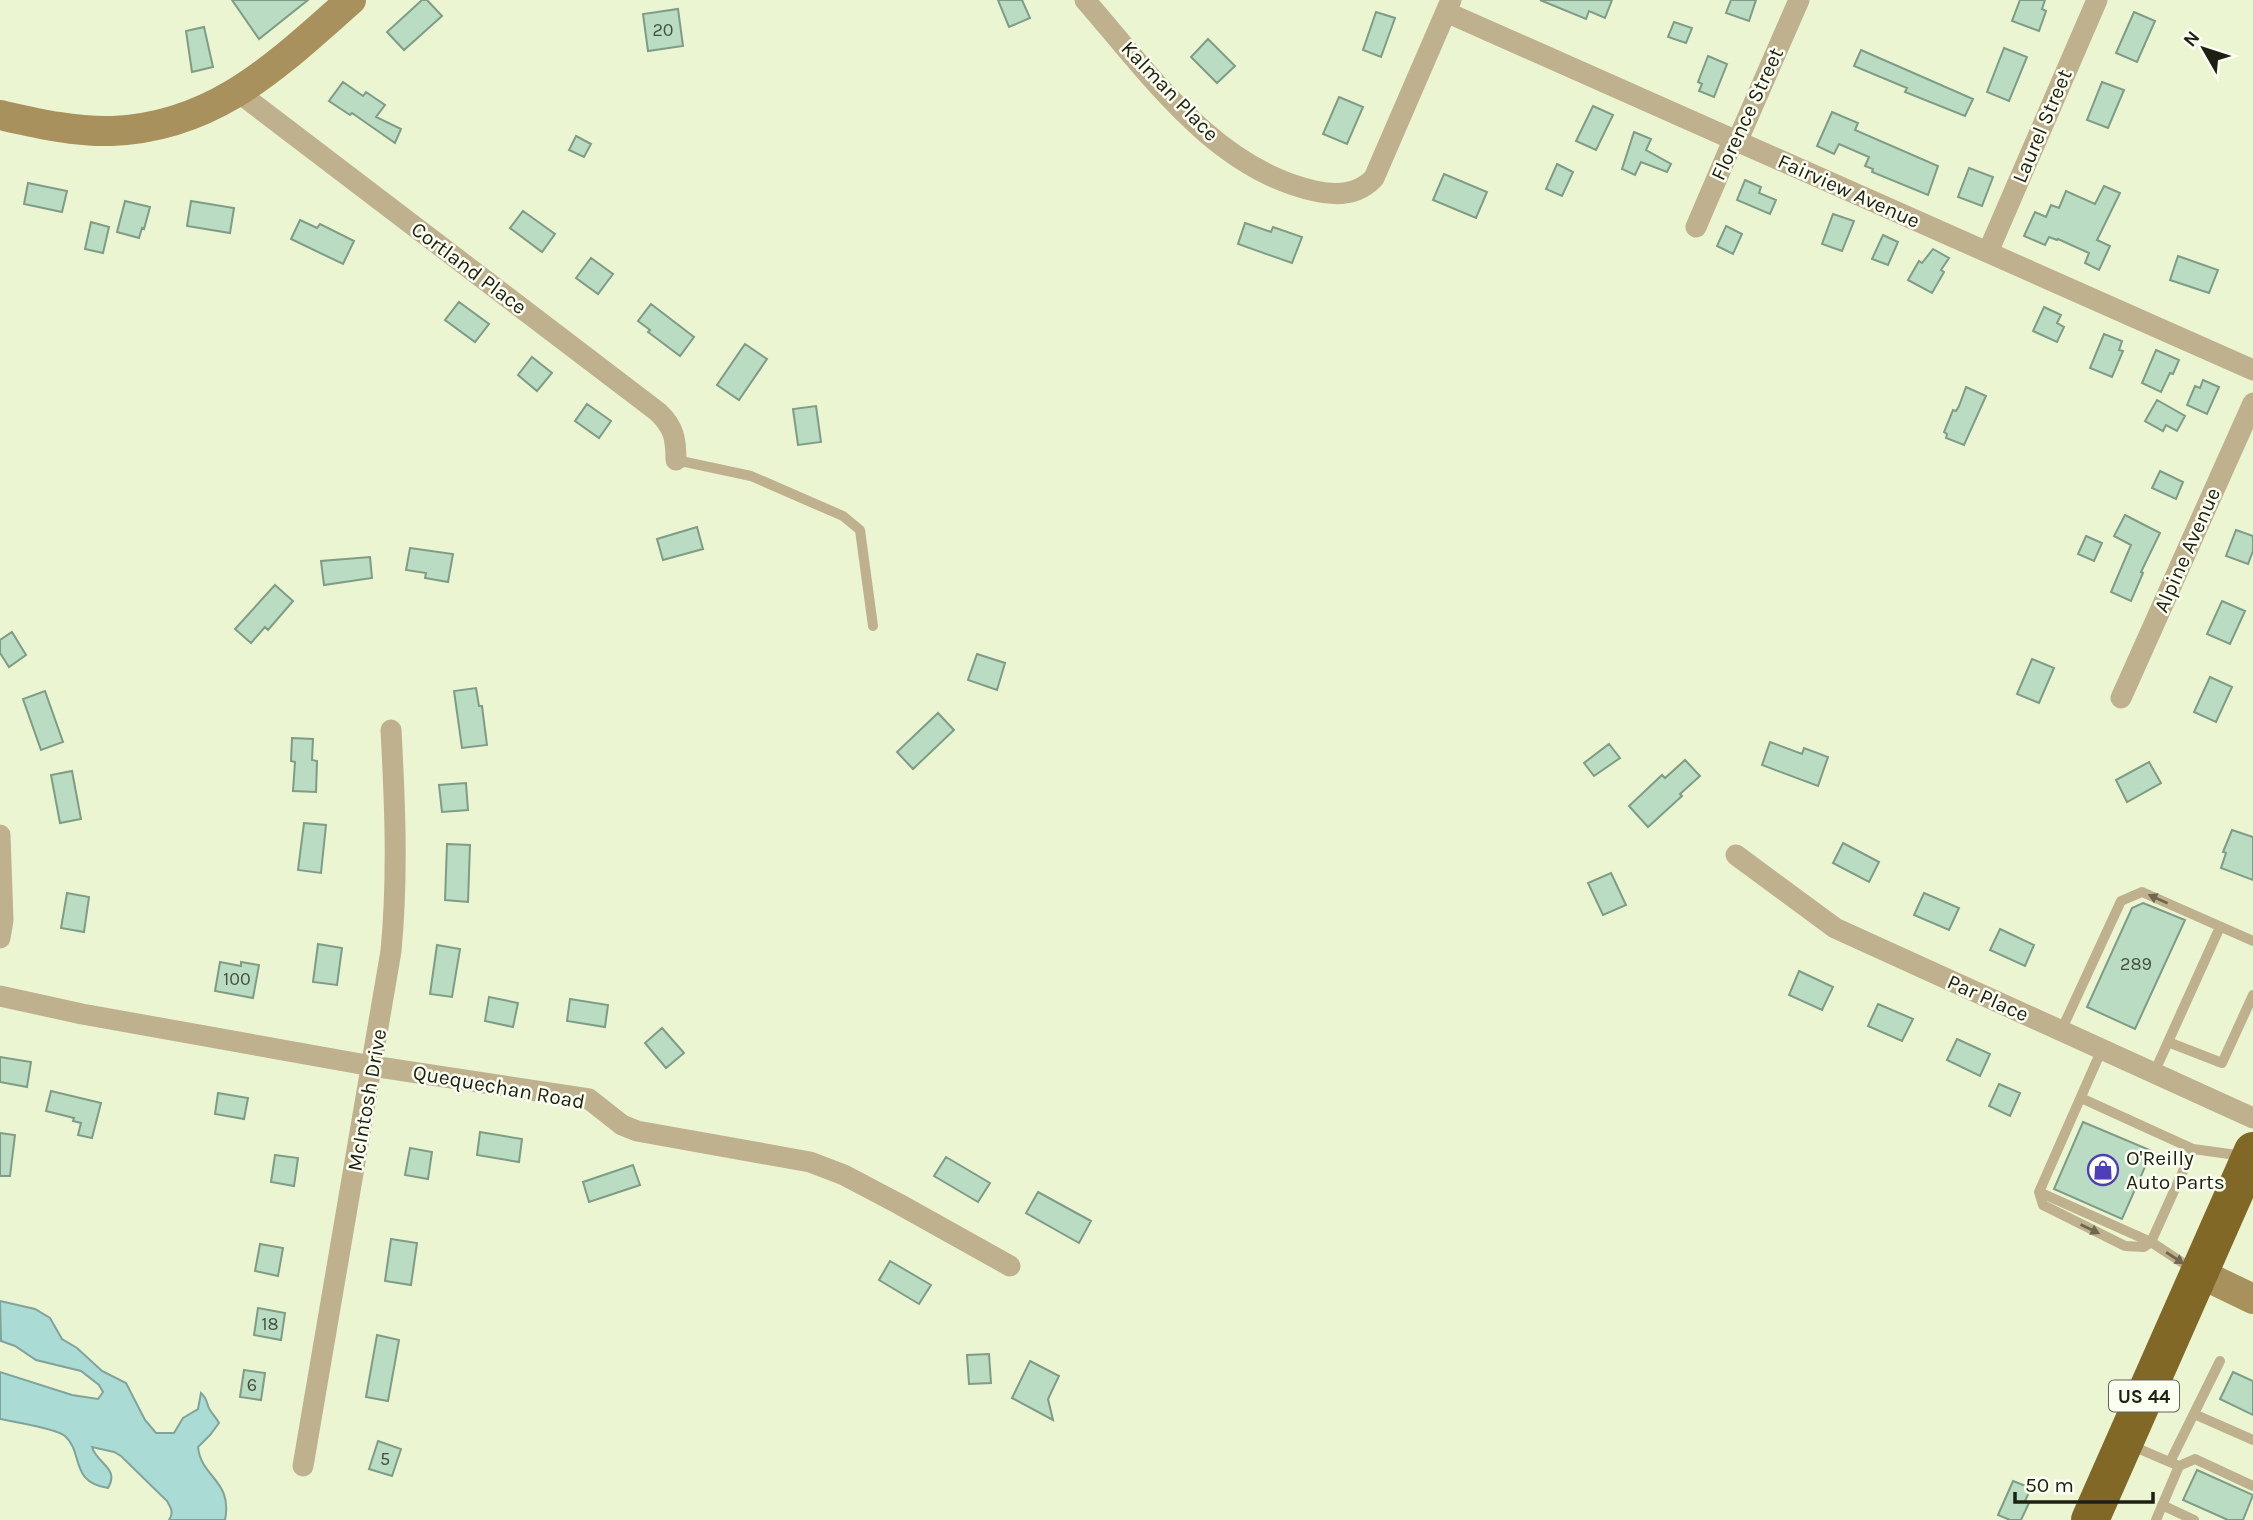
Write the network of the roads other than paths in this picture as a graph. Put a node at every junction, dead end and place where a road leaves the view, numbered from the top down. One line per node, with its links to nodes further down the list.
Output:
1 (351, 0): 6 (street)
2 (1085, 0): 5 (street, Kalman Place)
3 (1799, 0): 8 (street, Florence Street)
4 (2096, 0): 10 (street, Laurel Street)
5 (1448, 6): 8 (street, Fairview Avenue)
6 (238, 92): 7 (street); 13 (street, Cortland Place)
7 (0, 116)
8 (1737, 142): 9 (street, Florence Street); 10 (street, Fairview Avenue)
9 (1696, 228)
10 (1988, 253): 11 (street, Fairview Avenue)
11 (2253, 370)
12 (2253, 403): 15 (street, Alpine Avenue)
13 (676, 460): 14 (lane)
14 (873, 626)
15 (2121, 698)
16 (391, 730): 27 (street, McIntosh Drive)
17 (0, 835): 20 (street)
18 (1736, 855): 24 (street, Par Place)
19 (2220, 927): 21 (lane); 24 (lane, one-way to 24); 25 (lane)
20 (0, 938)
21 (2253, 942)
22 (2253, 995): 25 (lane)
23 (0, 996): 27 (street, Quequechan Road)
24 (2061, 1031): 26 (street, Par Place)
25 (2168, 1041): 28 (lane)
26 (2102, 1049): 28 (street, Par Place); 29 (lane)
27 (372, 1066): 34 (street, Quequechan Road); 42 (street, McIntosh Drive)
28 (2154, 1073): 30 (street, Par Place)
29 (2081, 1098): 31 (lane); 33 (lane, one-way to 33)
30 (2253, 1118)
31 (2193, 1149): 32 (lane); 33 (lane)
32 (2252, 1154): 35 (highway, US 44)
33 (2151, 1242): 35 (lane, one-way to 35)
34 (1010, 1266)
35 (2199, 1273): 36 (street); 40 (highway, US 44)
36 (2253, 1299)
37 (2220, 1361): 38 (lane)
38 (2194, 1414): 39 (lane); 41 (lane)
39 (2253, 1440)
40 (2124, 1443): 41 (lane); 45 (highway, US 44)
41 (2175, 1464): 43 (lane); 44 (lane)
42 (303, 1466)
43 (2253, 1486)
44 (2162, 1506): 46 (lane); 47 (lane)
45 (2090, 1520)
46 (2156, 1520)
47 (2194, 1520)

